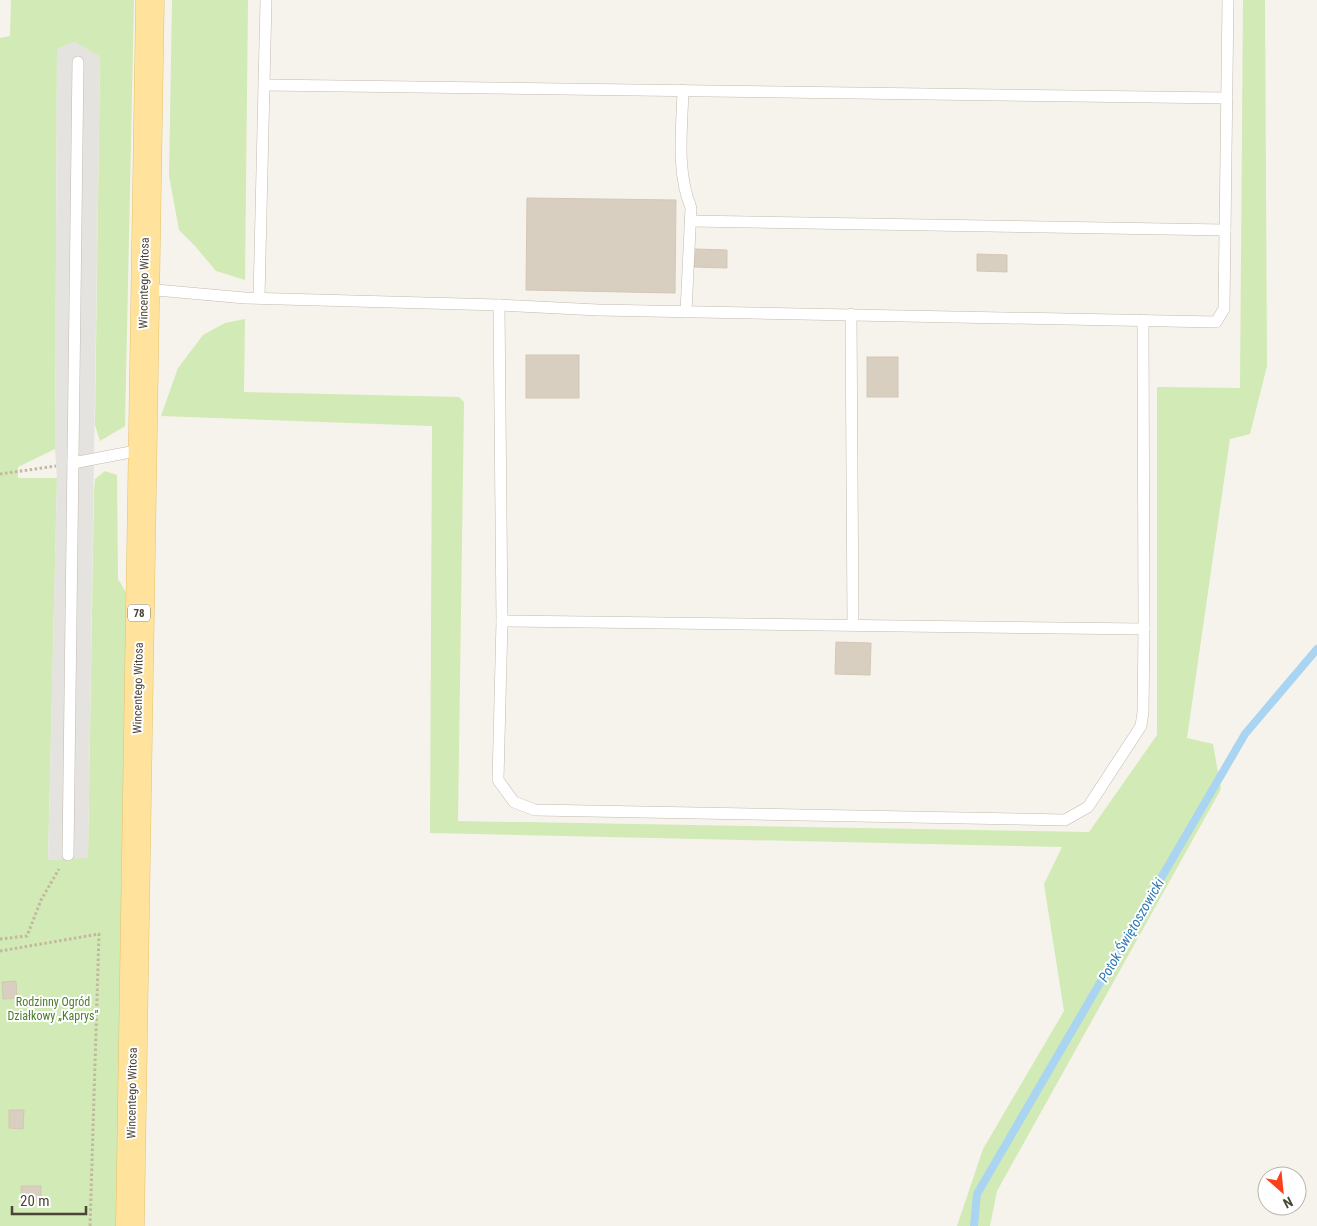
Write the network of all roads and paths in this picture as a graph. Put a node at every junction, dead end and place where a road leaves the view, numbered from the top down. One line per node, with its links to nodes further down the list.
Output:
1 (150, 0): 10 (main road, Wincentego Witosa / 78)
2 (266, 0): 5 (lane)
3 (1228, 0): 7 (lane)
4 (78, 62): 17 (lane)
5 (265, 85): 6 (lane); 11 (lane)
6 (683, 90): 7 (lane); 8 (lane)
7 (1227, 98): 9 (lane)
8 (691, 221): 9 (lane); 13 (lane)
9 (1225, 230): 15 (lane)
10 (144, 289): 11 (lane); 16 (main road, Wincentego Witosa / 78)
11 (259, 298): 12 (lane)
12 (499, 305): 13 (lane); 19 (lane)
13 (686, 312): 14 (lane)
14 (851, 314): 15 (lane); 20 (lane)
15 (1143, 320): 21 (lane)
16 (141, 450): 17 (lane); 26 (main road, Wincentego Witosa / 78)
17 (74, 463): 18 (path); 22 (lane)
18 (0, 474)
19 (502, 621): 20 (lane); 21 (lane)
20 (853, 625): 21 (lane)
21 (1144, 629)
22 (68, 855): 23 (path)
23 (0, 939)
24 (0, 951): 25 (path)
25 (90, 1226)
26 (130, 1226)

